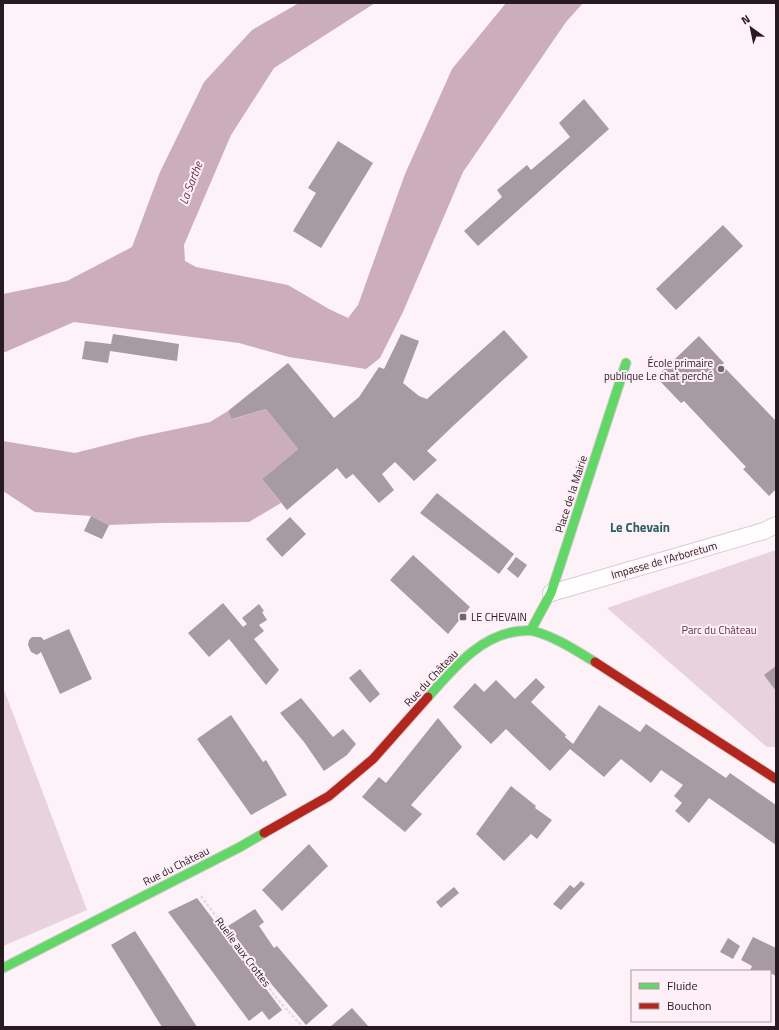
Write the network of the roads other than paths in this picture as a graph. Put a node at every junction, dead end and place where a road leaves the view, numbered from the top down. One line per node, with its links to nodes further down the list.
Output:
1 (626, 363): 3 (street, Place de la Mairie)
2 (776, 525): 3 (lane, Impasse de l'Arboretum)
3 (551, 593): 4 (street, Place de la Mairie)
4 (531, 630): 5 (street, Rue du Château); 6 (street, Rue du Château)
5 (776, 779)
6 (3, 968)

